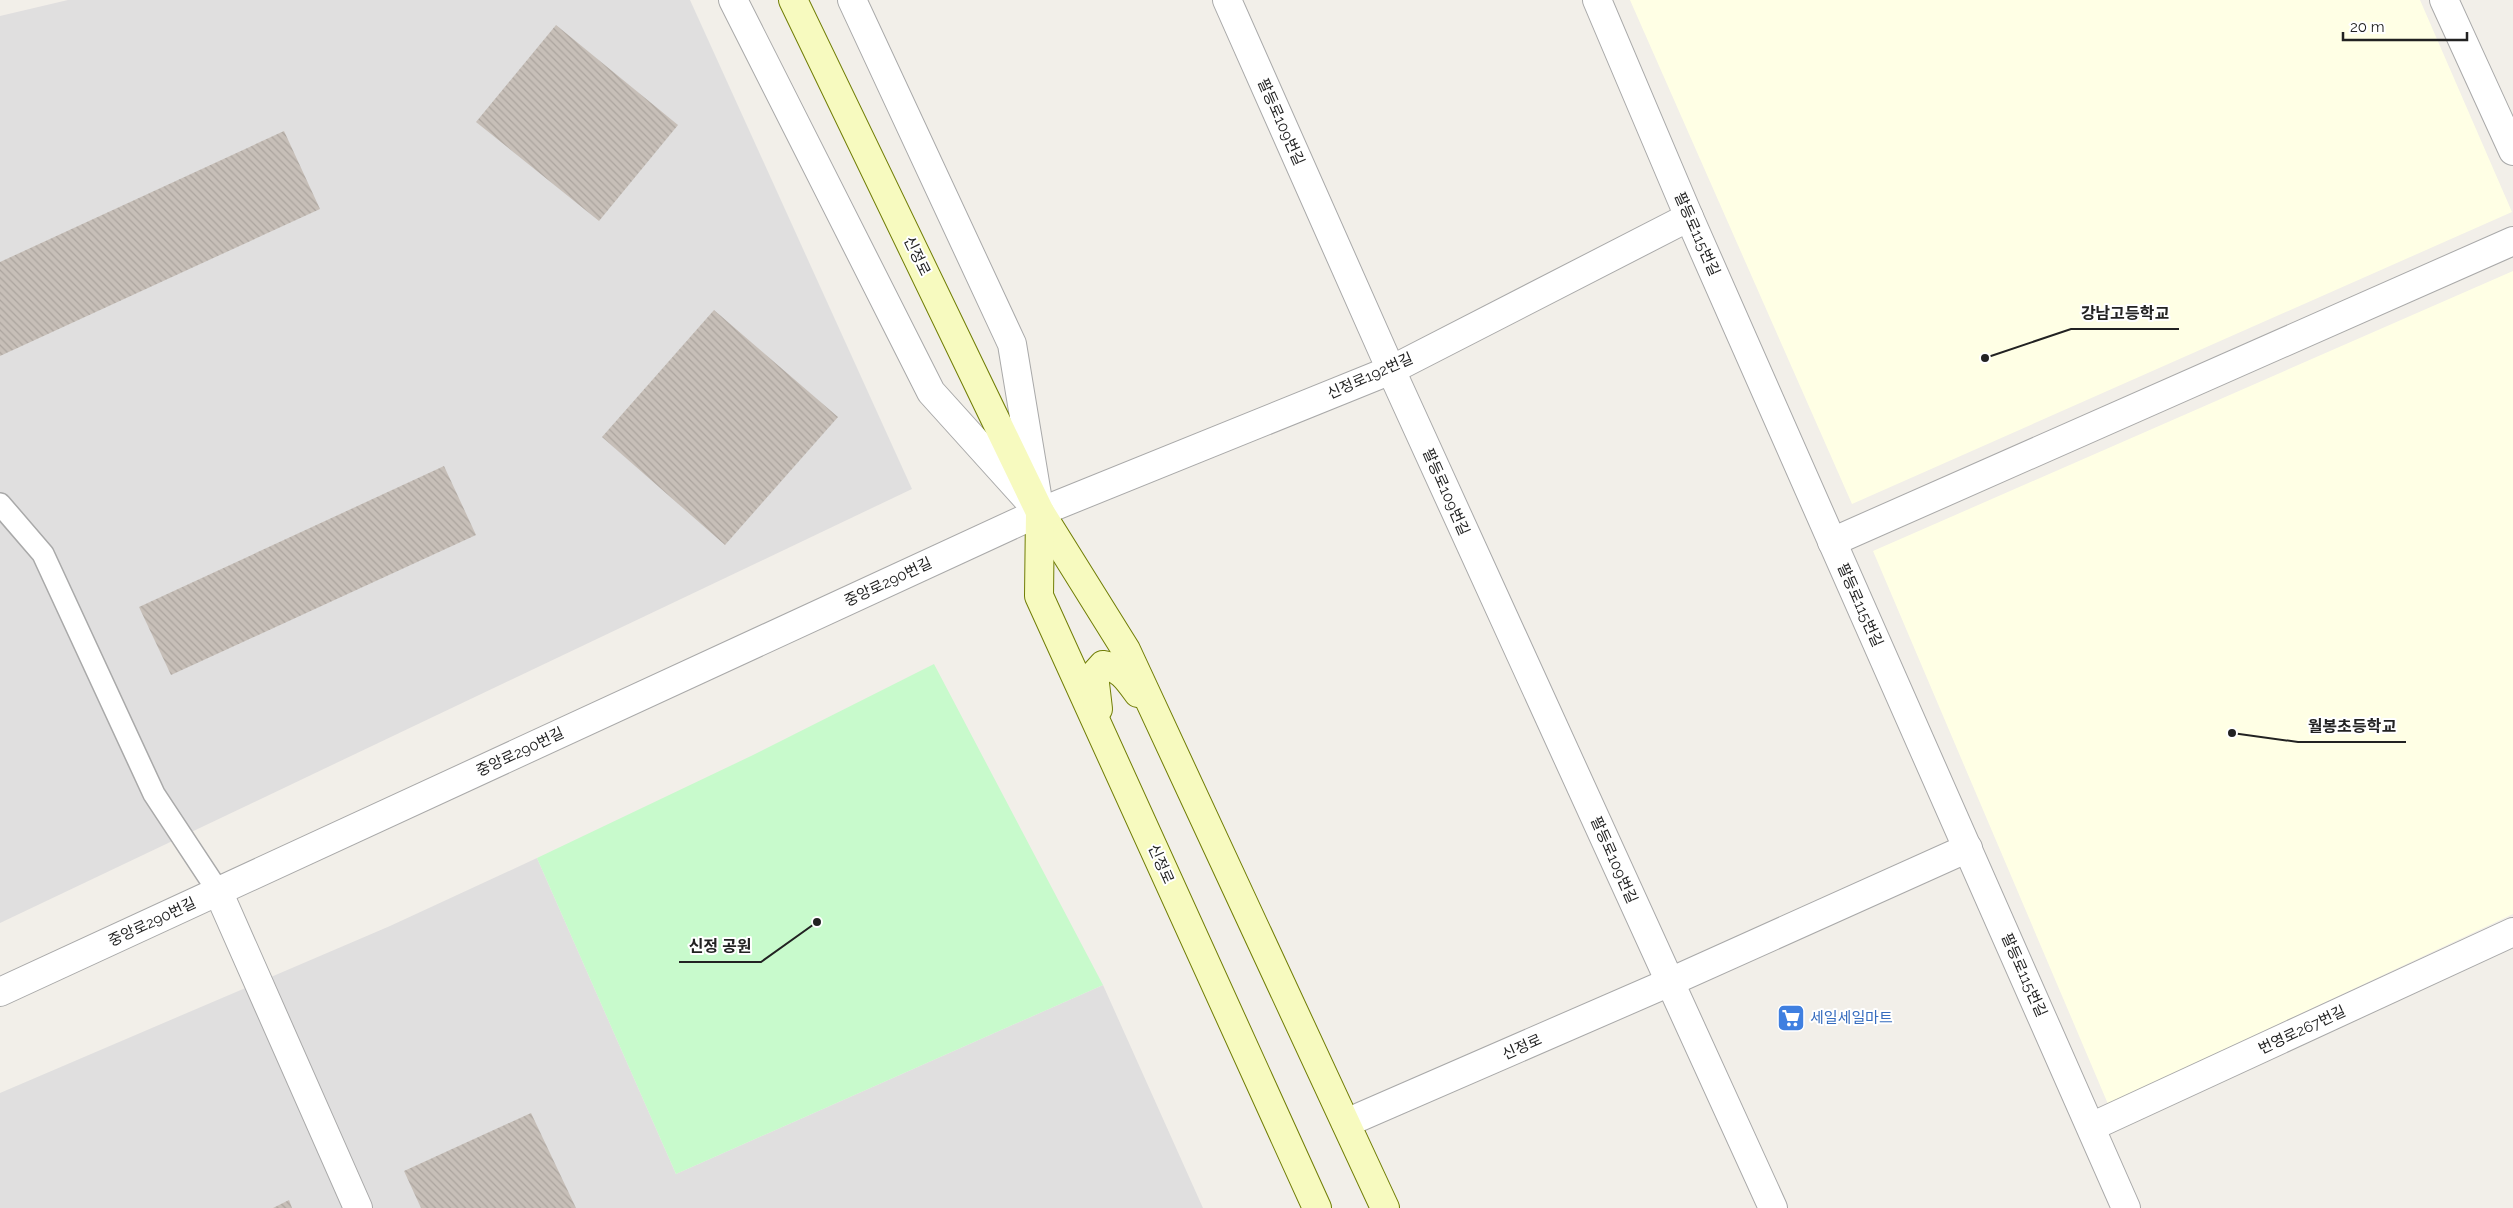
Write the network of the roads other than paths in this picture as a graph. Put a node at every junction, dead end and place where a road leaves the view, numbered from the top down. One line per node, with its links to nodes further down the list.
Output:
1 (733, 0): 12 (street)
2 (793, 0): 12 (main road, 신정로)
3 (852, 0): 12 (street)
4 (1227, 0): 10 (street, 팔등로109번길)
5 (1597, 0): 8 (street, 팔등로115번길)
6 (2444, 0): 7 (street)
7 (2513, 151)
8 (1689, 217): 10 (street, 신정로192번길); 13 (street, 팔등로115번길)
9 (2513, 241): 13 (street)
10 (1391, 370): 12 (street, 신정로192번길); 19 (street, 팔등로109번길)
11 (0, 504): 17 (lane)
12 (1040, 512): 14 (main road, 신정로); 15 (main road, 신정로); 17 (street, 중앙로290번길)
13 (1832, 542): 16 (street, 팔등로115번길)
14 (1173, 752): 15 (main road); 21 (main road, 신정로)
15 (1120, 773): 24 (main road, 신정로)
16 (1968, 848): 19 (street); 22 (street, 팔등로115번길)
17 (218, 891): 20 (street, 중앙로290번길); 23 (street)
18 (2513, 932): 22 (street, 번영로267번길)
19 (1670, 982): 21 (street, 신정로); 26 (street, 팔등로109번길)
20 (0, 992)
21 (1346, 1123): 25 (main road, 신정로)
22 (2091, 1127): 27 (street, 팔등로115번길)
23 (358, 1208)
24 (1318, 1208)
25 (1385, 1208)
26 (1773, 1208)
27 (2126, 1208)

